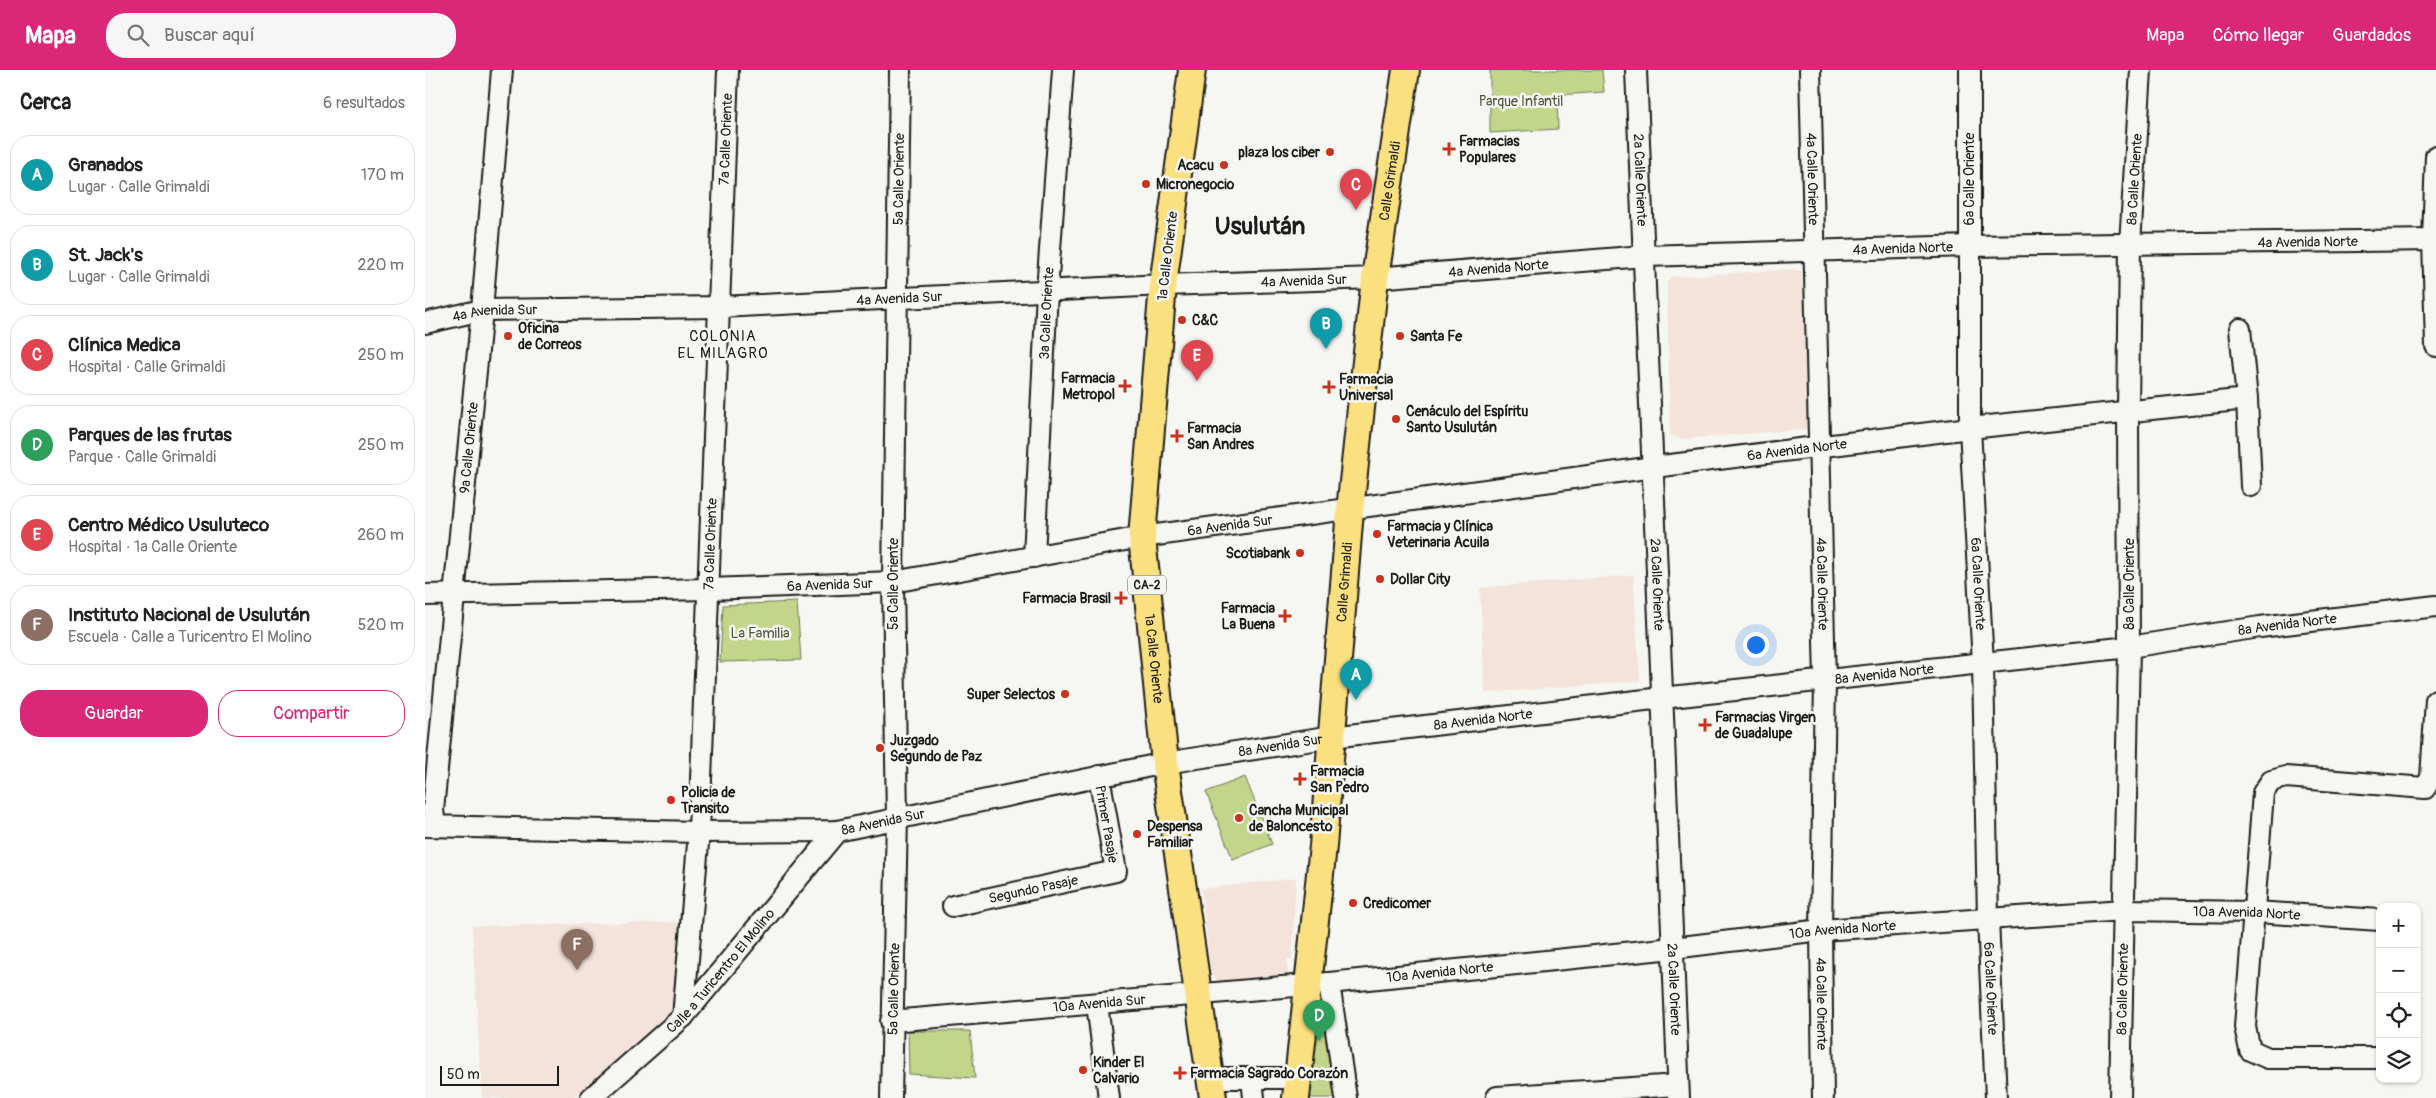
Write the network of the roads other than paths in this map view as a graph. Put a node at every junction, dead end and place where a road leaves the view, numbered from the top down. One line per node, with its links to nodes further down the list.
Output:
1 (502, 70): 22 (street, 9a Calle Oriente)
2 (728, 70): 21 (street, 7a Calle Oriente)
3 (900, 70): 20 (street, 5a Calle Oriente)
4 (1063, 70): 19 (street, 3a Calle Oriente)
5 (1192, 70): 18 (main road, 1a Calle Oriente / CA-2)
6 (1406, 70): 17 (main road, Calle Grimaldi)
7 (1636, 70): 16 (street, 2a Calle Oriente)
8 (1810, 70): 15 (street, 4a Calle Oriente)
9 (1970, 70): 14 (street, 6a Calle Oriente)
10 (2141, 70): 13 (street, 8a Calle Oriente)
11 (2436, 156): 12 (street)
12 (2435, 240): 13 (street, 4a Avenida Norte); 25 (street)
13 (2130, 244): 14 (street, 4a Avenida Norte); 27 (street, 8a Calle Oriente)
14 (1969, 246): 15 (street, 4a Avenida Norte); 28 (street, 6a Calle Oriente)
15 (1815, 250): 16 (street, 4a Avenida Norte); 29 (street, 4a Calle Oriente)
16 (1644, 256): 17 (street, 4a Avenida Norte); 30 (street, 2a Calle Oriente)
17 (1375, 278): 18 (street, 4a Avenida Sur); 32 (main road, Calle Grimaldi)
18 (1163, 285): 19 (street, 4a Avenida Sur); 33 (main road, 1a Calle Oriente / CA-2)
19 (1047, 291): 20 (street, 4a Avenida Sur); 34 (street, 3a Calle Oriente)
20 (896, 300): 21 (street, 4a Avenida Sur); 35 (street, 5a Calle Oriente)
21 (720, 307): 22 (street, 4a Avenida Sur); 36 (street, 7a Calle Oriente)
22 (482, 310): 23 (street, 4a Avenida Sur); 37 (street, 9a Calle Oriente)
23 (425, 322)
24 (2240, 328): 26 (street)
25 (2436, 346)
26 (2247, 399): 27 (street, 6a Avenida Norte); 31 (street)
27 (2128, 412): 28 (street, 6a Avenida Norte); 40 (street, 8a Calle Oriente)
28 (1970, 428): 29 (street, 6a Avenida Norte); 41 (street, 6a Calle Oriente)
29 (1820, 447): 30 (street, 6a Avenida Norte); 42 (street, 4a Calle Oriente)
30 (1654, 467): 32 (street, 6a Avenida Norte); 43 (street, 2a Calle Oriente)
31 (2251, 486)
32 (1350, 510): 33 (street, 6a Avenida Sur); 45 (main road, Calle Grimaldi)
33 (1142, 537): 34 (street, 6a Avenida Sur); 46 (main road, 1a Calle Oriente / CA-2)
34 (1034, 557): 35 (street, 6a Avenida Sur)
35 (893, 582): 36 (street, 6a Avenida Sur); 48 (street, 5a Calle Oriente)
36 (708, 589): 37 (street, 6a Avenida Sur); 51 (street, 7a Calle Oriente)
37 (454, 593): 38 (street, 6a Avenida Sur); 49 (street, 9a Calle Oriente)
38 (425, 595)
39 (2436, 606): 40 (street, 8a Avenida Norte)
40 (2129, 647): 41 (street, 8a Avenida Norte); 54 (street, 8a Calle Oriente)
41 (1983, 664): 42 (street, 8a Avenida Norte); 56 (street, 6a Calle Oriente)
42 (1825, 681): 43 (street, 8a Avenida Norte); 58 (street, 4a Calle Oriente)
43 (1662, 698): 45 (street, 8a Avenida Norte); 59 (street, 2a Calle Oriente)
44 (2436, 700): 55 (street)
45 (1332, 737): 46 (street, 8a Avenida Sur); 60 (main road, Calle Grimaldi)
46 (1165, 763): 47 (street, 8a Avenida Sur); 61 (main road, 1a Calle Oriente / CA-2)
47 (1099, 776): 48 (street, 8a Avenida Sur); 52 (street, Primer Pasaje)
48 (897, 817): 50 (street, 8a Avenida Sur); 64 (street, 5a Calle Oriente)
49 (430, 826): 51 (street, 8a Avenida Sur)
50 (837, 831): 51 (street, 8a Avenida Sur); 63 (street, Calle a Turicentro El Molino)
51 (699, 832): 63 (street, 7a Calle Oriente)
52 (1116, 871): 53 (street, Segundo Pasaje)
53 (953, 906)
54 (2124, 910): 55 (street, 10a Avenida Norte); 56 (street, 10a Avenida Norte); 77 (street, 8a Calle Oriente)
55 (2255, 912): 57 (street, 10a Avenida Norte); 65 (street)
56 (1988, 920): 58 (street, 10a Avenida Norte); 76 (street, 6a Calle Oriente)
57 (2376, 920)
58 (1821, 930): 59 (street, 10a Avenida Norte); 75 (street, 4a Calle Oriente)
59 (1673, 948): 60 (street, 10a Avenida Norte); 69 (street, 2a Calle Oriente)
60 (1318, 984): 61 (street, 10a Avenida Sur); 68 (main road, Calle Grimaldi); 74 (street)
61 (1198, 994): 62 (street, 10a Avenida Sur); 66 (main road, 1a Calle Oriente / CA-2)
62 (1097, 1004): 64 (street, 10a Avenida Sur); 73 (street)
63 (683, 1017): 71 (street, Calle a Turicentro El Molino)
64 (891, 1021): 72 (street, 5a Calle Oriente)
65 (2376, 1058)
66 (1211, 1088): 67 (street)
67 (1253, 1088): 68 (street)
68 (1297, 1088)
69 (1679, 1091): 70 (street)
70 (1497, 1097)
71 (591, 1098)
72 (891, 1098)
73 (1109, 1098)
74 (1345, 1098)
75 (1823, 1098)
76 (1996, 1098)
77 (2121, 1098)

